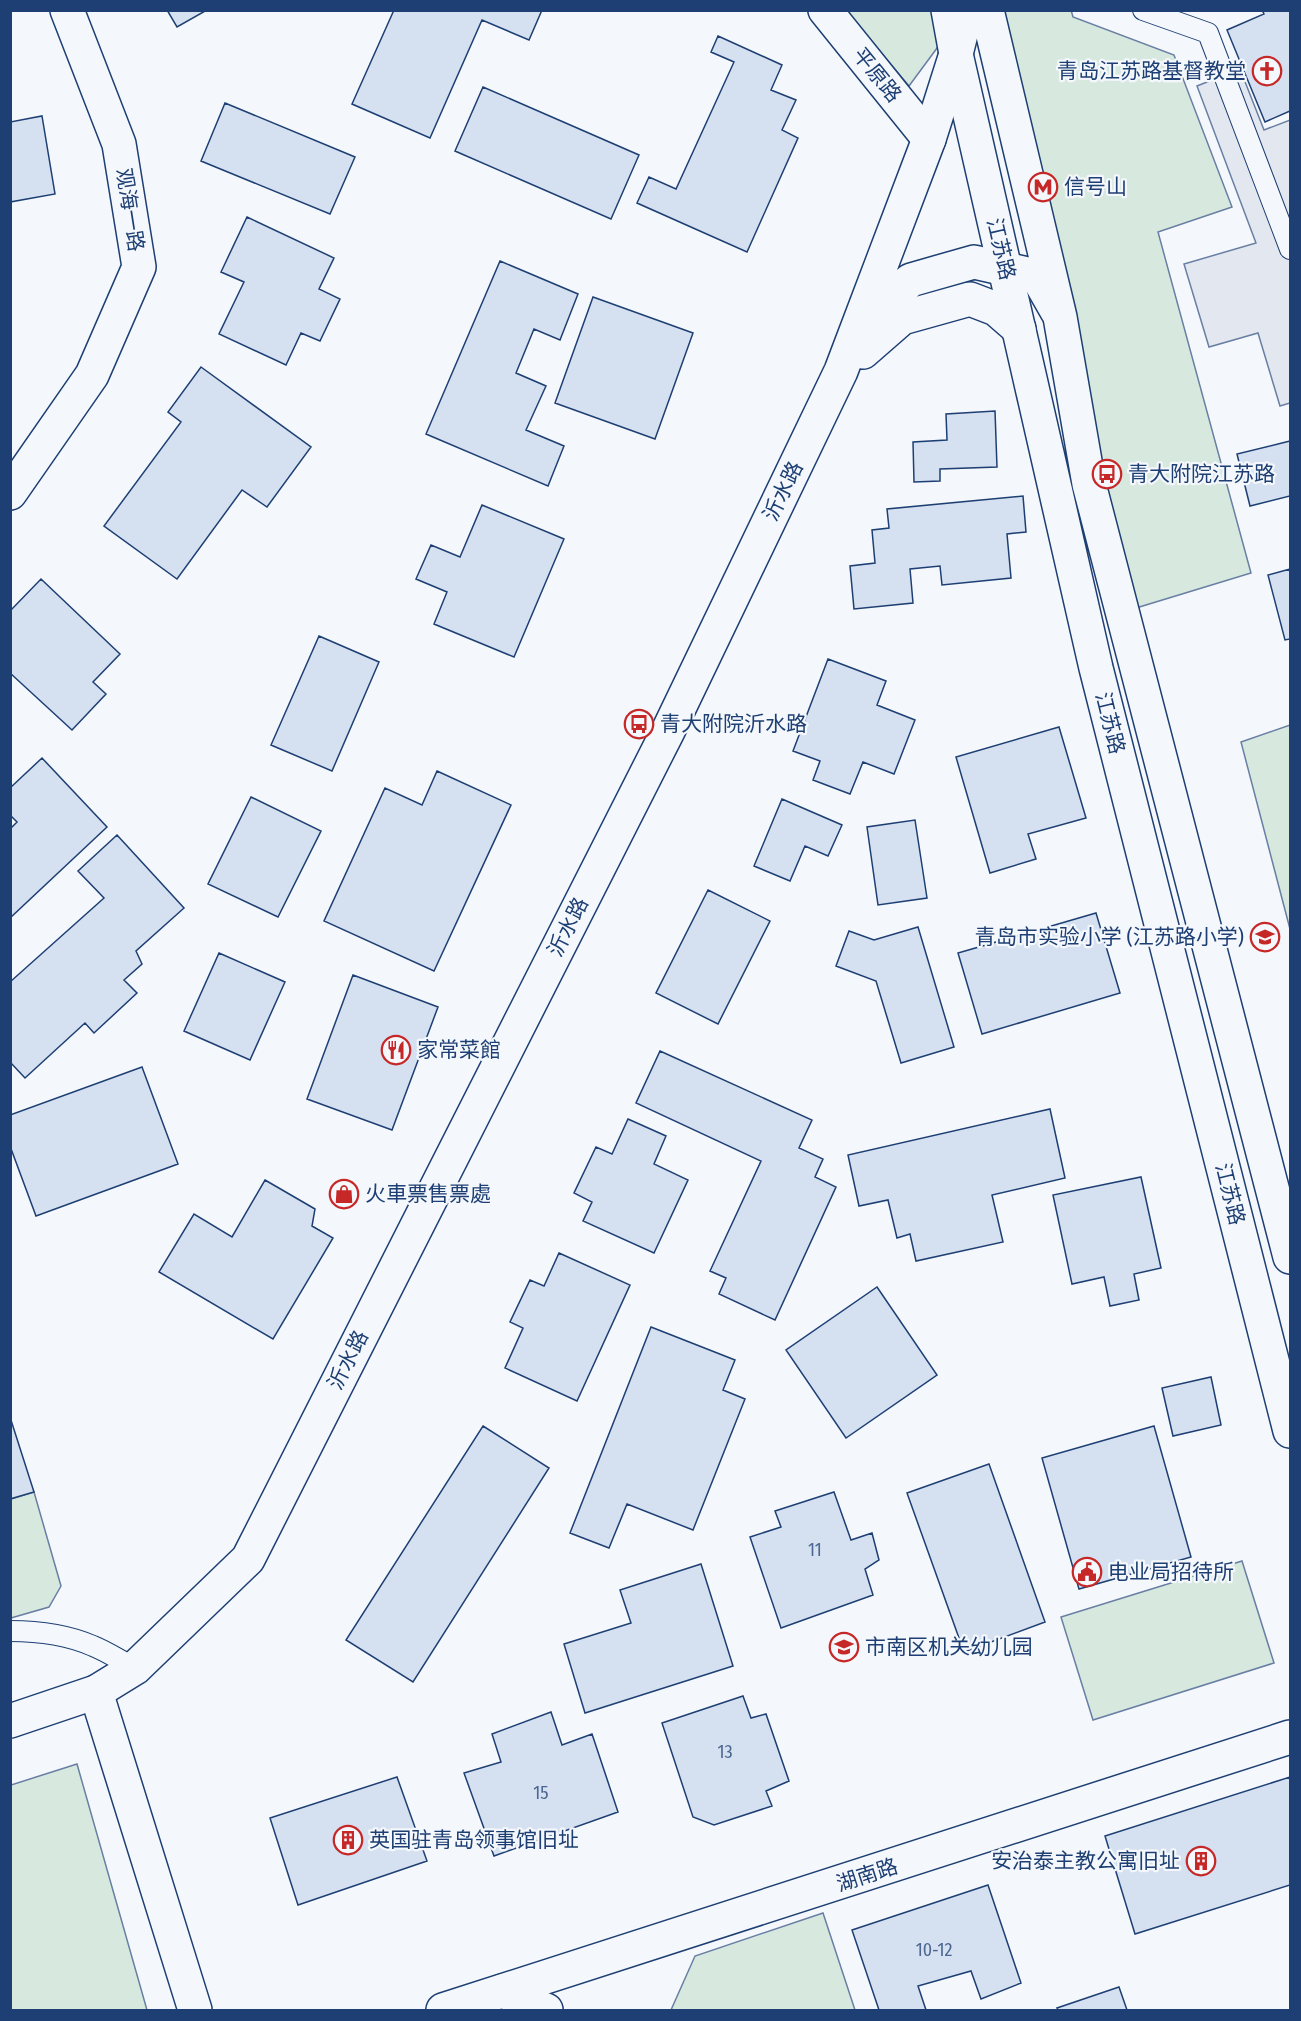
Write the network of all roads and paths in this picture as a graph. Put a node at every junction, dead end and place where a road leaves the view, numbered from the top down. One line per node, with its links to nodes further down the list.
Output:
1 (67, 10): 14 (street, 观海一路)
2 (825, 10): 8 (street, 平原路)
3 (948, 10): 7 (street, 江苏路)
4 (968, 10): 7 (street, 沂水路)
5 (987, 10): 11 (street, 江苏路)
6 (1143, 10): 9 (lane)
7 (956, 54): 8 (street, 沂水路); 10 (street, 江苏路)
8 (929, 139): 13 (street, 沂水路)
9 (1290, 249)
10 (1005, 269): 11 (street); 12 (street, 江苏路); 13 (street)
11 (1060, 317): 15 (street, 江苏路)
12 (1019, 329): 13 (street); 16 (street, 江苏路)
13 (841, 371): 18 (street, 沂水路)
14 (10, 493)
15 (1290, 1257)
16 (1290, 1431)
17 (10, 1631): 18 (lane)
18 (135, 1668): 19 (street, 沂水路)
19 (96, 1692): 20 (street, 沂水路); 23 (street)
20 (10, 1721)
21 (1290, 1737): 22 (street, 湖南路)
22 (503, 1991): 24 (street, 湖南路); 25 (street)
23 (195, 2010)
24 (443, 2010)
25 (546, 2010)

